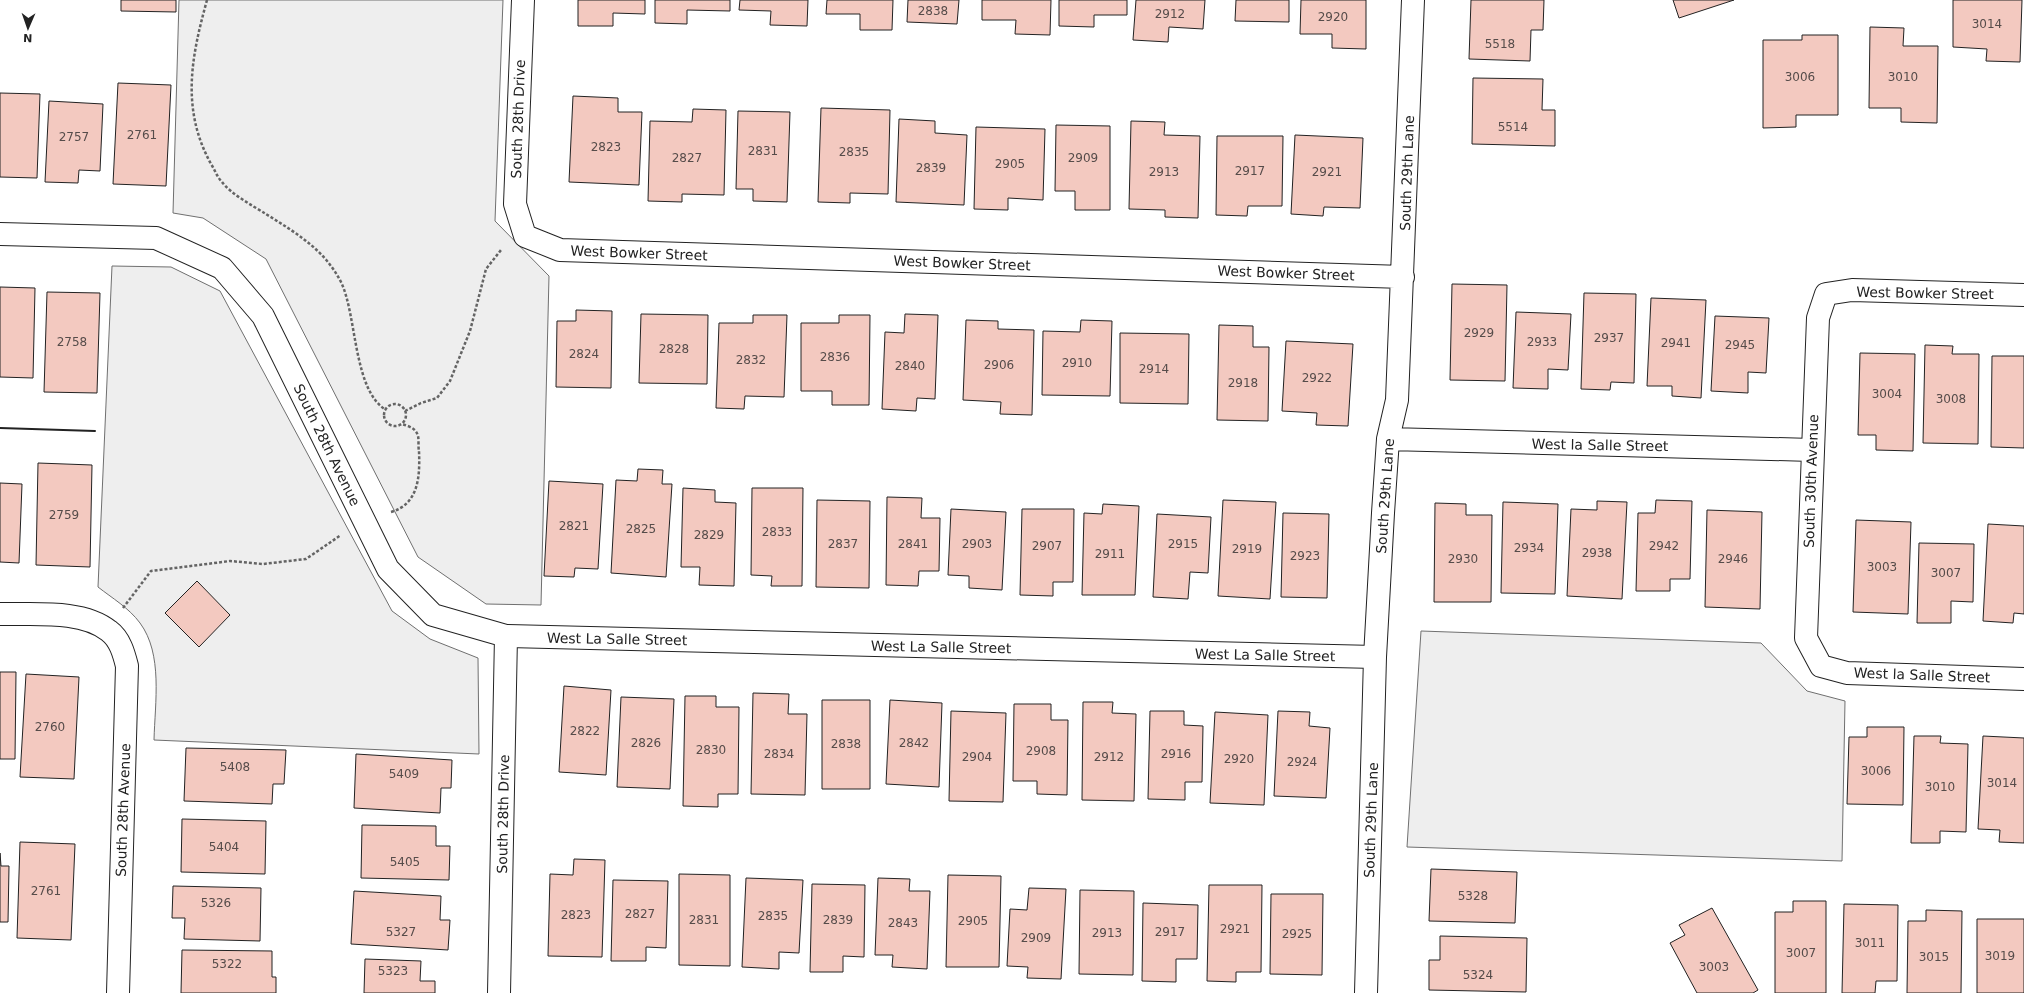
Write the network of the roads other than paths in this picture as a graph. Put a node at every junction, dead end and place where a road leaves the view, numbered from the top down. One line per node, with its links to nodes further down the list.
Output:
1 (523, 0): 4 (street, South 28th Drive)
2 (1413, 0): 5 (street, South 29th Lane)
3 (0, 234): 11 (street, South 28th Avenue)
4 (525, 236): 5 (street, West Bowker Street)
5 (1403, 277): 8 (street, South 29th Lane)
6 (1826, 294): 7 (street, West Bowker Street); 9 (street, South 30th Avenue)
7 (2024, 295)
8 (1388, 439): 9 (street, West la Salle Street); 12 (street, South 29th Lane)
9 (1812, 450): 13 (street, South 30th Avenue)
10 (0, 614): 15 (street, South 28th Avenue)
11 (506, 636): 12 (street, West La Salle Street); 16 (street, South 28th Drive)
12 (1375, 658): 17 (street, South 29th Lane)
13 (1821, 666): 14 (street, West la Salle Street)
14 (2024, 679)
15 (118, 993)
16 (498, 993)
17 (1366, 993)

